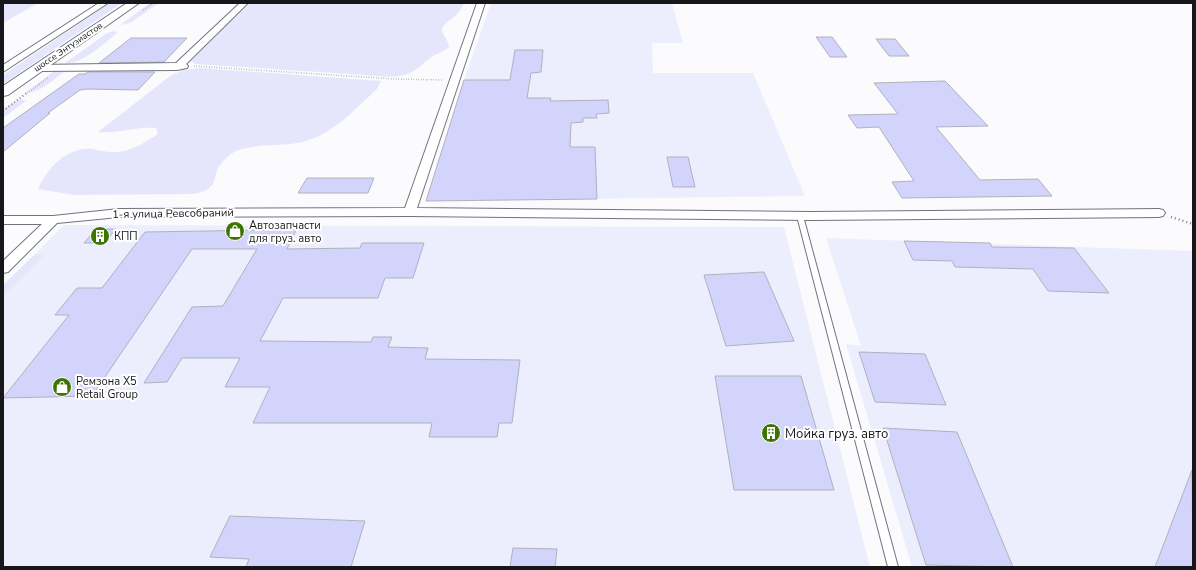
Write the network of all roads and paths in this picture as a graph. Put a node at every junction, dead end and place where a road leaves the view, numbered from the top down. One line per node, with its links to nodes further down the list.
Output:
1 (104, 3): 6 (street)
2 (134, 3): 8 (main road, шоссе Энтузиастов)
3 (244, 3): 7 (street)
4 (481, 3): 10 (street)
5 (3, 62): 6 (street)
6 (13, 62): 9 (street)
7 (180, 67): 8 (street); 10 (path)
8 (38, 68): 11 (main road, шоссе Энтузиастов)
9 (3, 69)
10 (455, 80): 12 (street)
11 (3, 92)
12 (410, 212): 14 (street, 1-я улица Ревсобраний); 16 (street, 1-я улица Ревсобраний)
13 (1159, 213): 14 (street, 1-я улица Ревсобраний); 17 (path)
14 (800, 216): 19 (lane)
15 (3, 220): 16 (street, 1-я улица Ревсобраний)
16 (53, 220): 18 (street)
17 (1193, 224)
18 (3, 269)
19 (893, 567)

